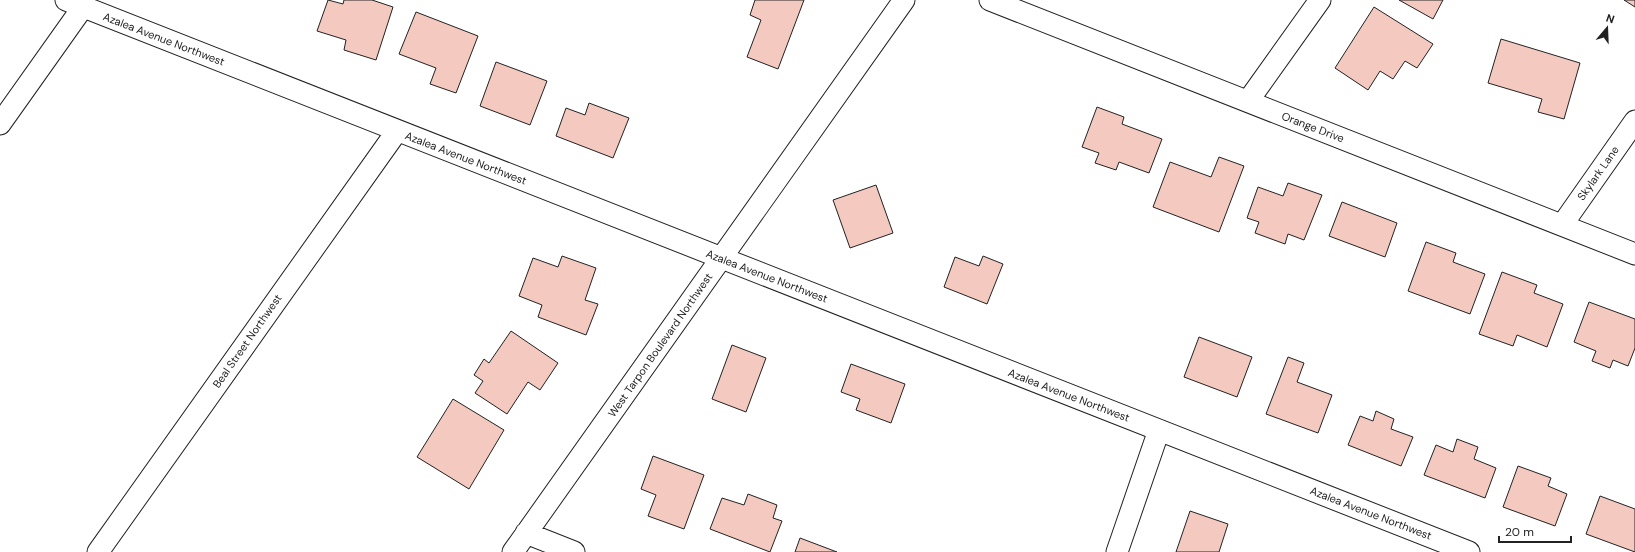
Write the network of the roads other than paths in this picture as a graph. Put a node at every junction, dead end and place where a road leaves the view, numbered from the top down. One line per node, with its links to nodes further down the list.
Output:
1 (904, 0): 11 (street, West Tarpon Boulevard Northwest)
2 (990, 0): 5 (street, Orange Drive)
3 (1320, 0): 5 (street)
4 (74, 3): 7 (street); 8 (street, Azalea Avenue Northwest)
5 (1248, 101): 9 (street, Orange Drive)
6 (1635, 121): 9 (street, Skylark Lane)
7 (0, 124)
8 (397, 130): 11 (street, Azalea Avenue Northwest); 15 (street, Beal Street Northwest)
9 (1562, 225): 10 (street, Orange Drive)
10 (1635, 254)
11 (722, 258): 12 (street, Azalea Avenue Northwest); 13 (street, West Tarpon Boulevard Northwest)
12 (1159, 430): 14 (street, Azalea Avenue Northwest); 18 (street)
13 (526, 533): 16 (street, West Tarpon Boulevard Northwest); 17 (street)
14 (1465, 551)
15 (98, 552)
16 (513, 552)
17 (574, 552)
18 (1117, 552)

